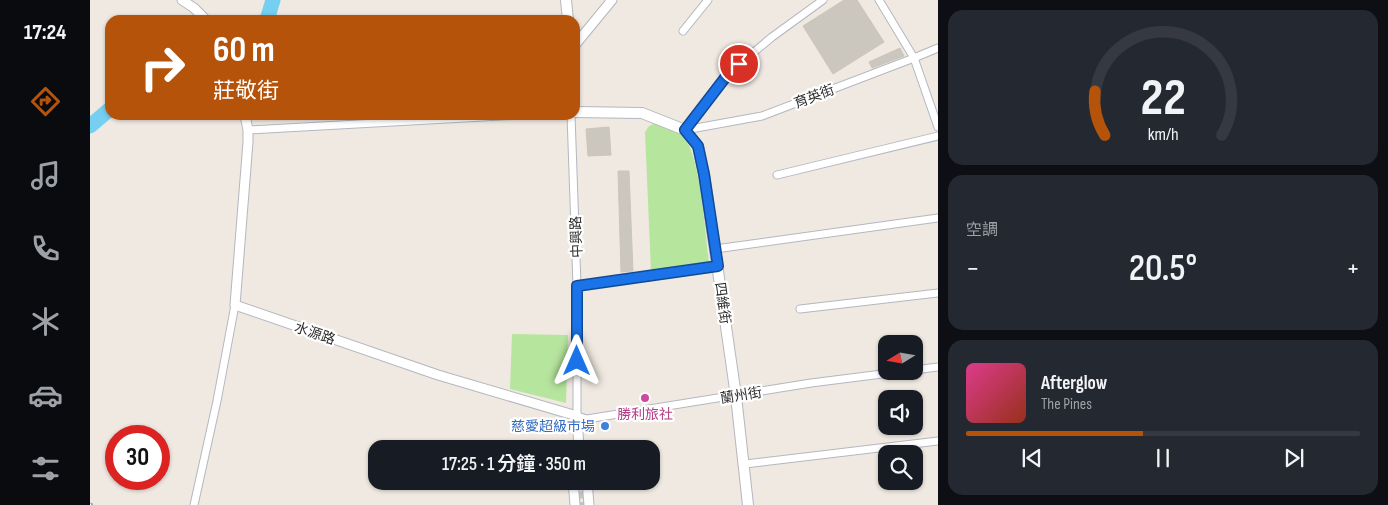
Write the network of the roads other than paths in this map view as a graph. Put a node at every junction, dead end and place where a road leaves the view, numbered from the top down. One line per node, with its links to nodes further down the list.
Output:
1 (182, 0): 7 (street)
2 (566, 0): 8 (main road)
3 (612, 0): 10 (street)
4 (708, 0): 9 (street)
5 (823, 0): 19 (street)
6 (879, 0): 12 (street)
7 (201, 15)
8 (568, 15)
9 (683, 31)
10 (580, 39)
11 (938, 48): 12 (street, 育英街)
12 (914, 58): 17 (street); 19 (street, 育英街)
13 (580, 112): 19 (main road)
14 (246, 120): 18 (street)
15 (430, 120): 18 (street)
16 (571, 120): 25 (street, 中興路)
17 (938, 128)
18 (248, 130): 27 (street)
19 (685, 130): 23 (main road, 四維街)
20 (938, 136): 21 (street)
21 (777, 175)
22 (938, 218): 23 (street)
23 (715, 248): 24 (main road, 四維街)
24 (718, 266): 25 (street); 32 (main road, 四維街)
25 (577, 286): 33 (street, 中興路)
26 (938, 292): 28 (street)
27 (235, 304): 33 (street, 水源路); 39 (street)
28 (800, 310)
29 (938, 367): 30 (street)
30 (923, 369)
31 (878, 375): 32 (street, 蘭州街)
32 (736, 396): 33 (street, 蘭州街); 36 (main road, 四維街)
33 (576, 416): 34 (street, 中興路)
34 (578, 440)
35 (938, 441): 36 (street)
36 (744, 464): 42 (main road, 四維街)
37 (574, 490): 40 (street)
38 (588, 490): 41 (street)
39 (194, 505)
40 (575, 505)
41 (589, 505)
42 (748, 505)

